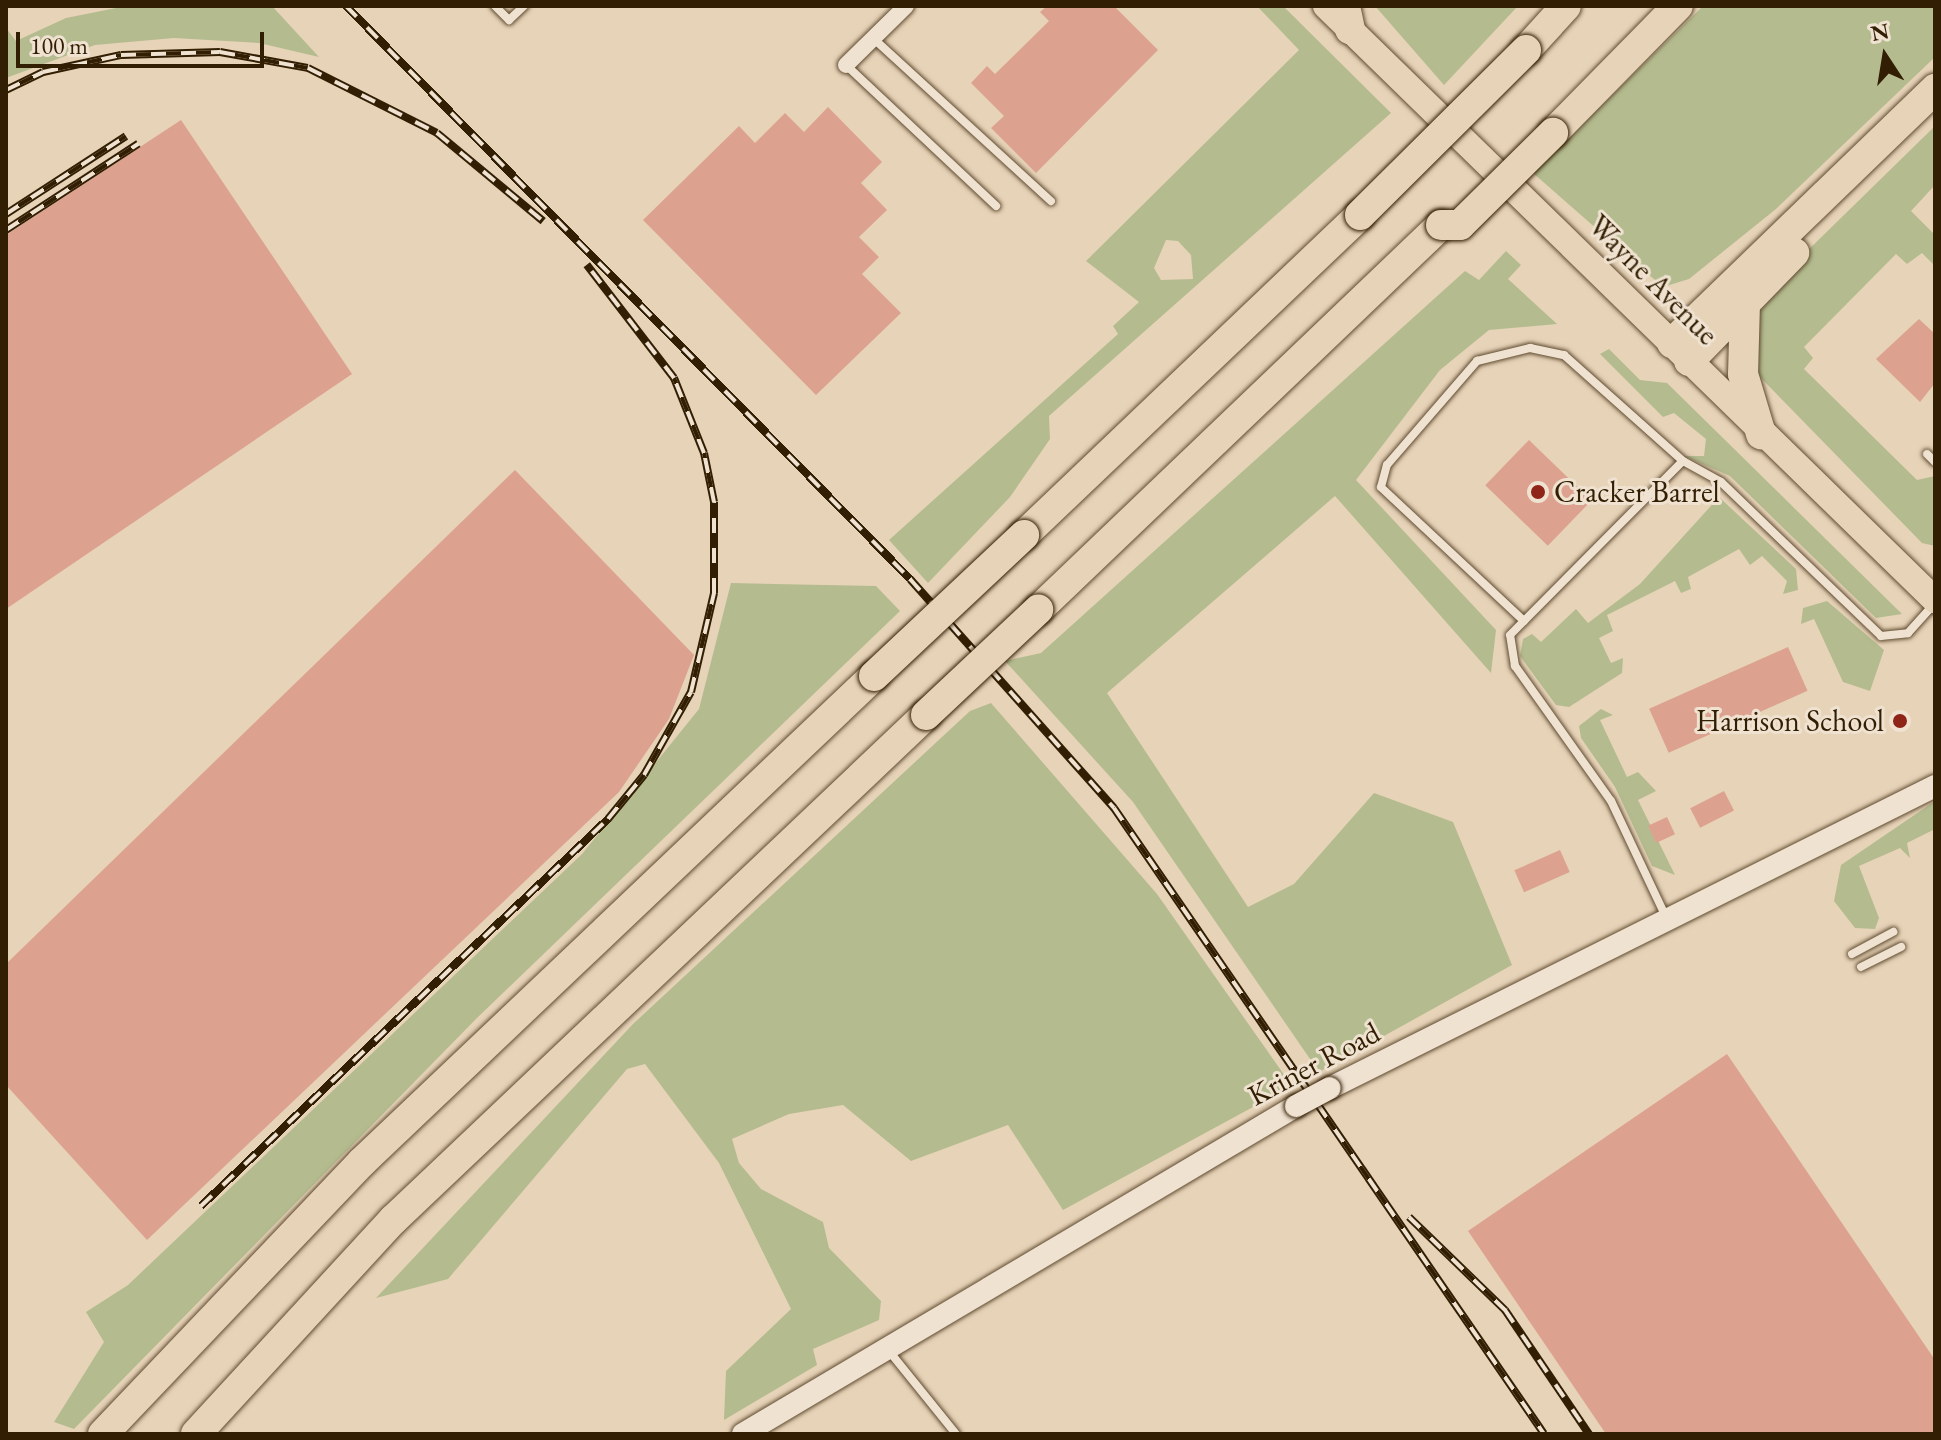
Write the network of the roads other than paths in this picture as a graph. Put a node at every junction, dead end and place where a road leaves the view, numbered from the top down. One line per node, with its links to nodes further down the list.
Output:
1 (495, 6): 2 (lane)
2 (524, 6)
3 (906, 6): 9 (street)
4 (1326, 6): 8 (main road, Wayne Avenue)
5 (1566, 6): 31 (highway, bridge)
6 (1649, 6): 13 (highway)
7 (1678, 6): 13 (highway)
8 (1347, 17): 17 (main road, Wayne Avenue)
9 (873, 38): 10 (street); 14 (lane)
10 (846, 65): 15 (lane)
11 (1935, 89): 17 (highway)
12 (1935, 110): 16 (highway)
13 (1549, 129): 32 (highway, bridge)
14 (1051, 201)
15 (996, 206)
16 (1745, 303): 17 (highway); 18 (highway)
17 (1681, 352): 18 (main road, Wayne Avenue)
18 (1761, 434): 22 (main road, Wayne Avenue)
19 (1927, 454): 21 (lane)
20 (1683, 461): 22 (lane); 23 (lane); 23 (lane)
21 (1935, 462)
22 (1935, 601)
23 (1524, 621): 25 (lane)
24 (1935, 786): 25 (street, Kriner Road)
25 (1665, 915): 30 (street, Kriner Road, bridge)
26 (1893, 932): 28 (lane)
27 (1901, 947): 29 (lane)
28 (1852, 954)
29 (1861, 967)
30 (886, 1348): 33 (street, Kriner Road); 34 (lane)
31 (103, 1434)
32 (196, 1434)
33 (743, 1434)
34 (956, 1434)

